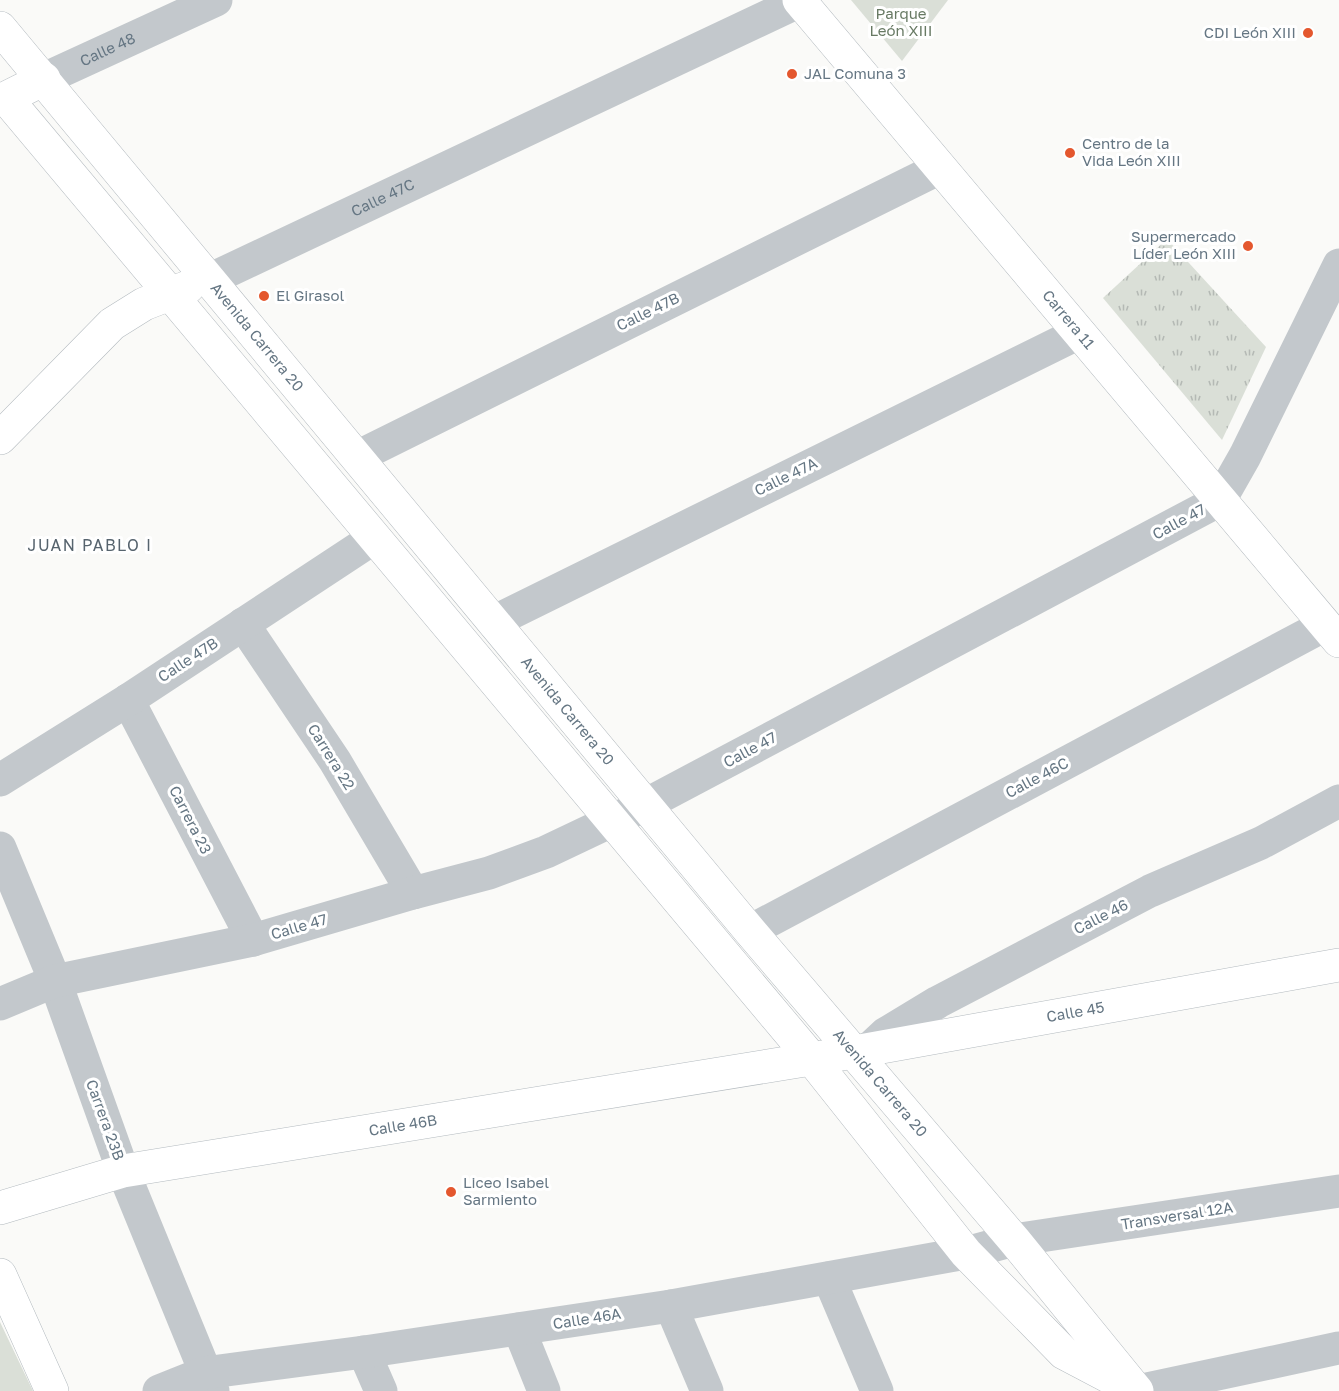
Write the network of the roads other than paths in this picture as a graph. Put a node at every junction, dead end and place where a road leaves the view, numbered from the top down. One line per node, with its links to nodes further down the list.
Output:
1 (216, 0): 4 (street, Calle 48)
2 (799, 0): 6 (street, Carrera 11); 8 (street, Calle 47C)
3 (0, 28): 4 (street, Avenida Carrera 20)
4 (44, 79): 5 (street, Calle 48); 8 (street, Avenida Carrera 20)
5 (3, 99): 9 (street)
6 (940, 168): 10 (street, Carrera 11); 12 (street, Calle 47B)
7 (1339, 265): 13 (street, Calle 47)
8 (211, 279): 9 (street, Calle 47C); 12 (street, Avenida Carrera 20)
9 (169, 293): 11 (street, Calle 47C); 14 (street)
10 (1079, 333): 13 (street, Carrera 11); 15 (street, Calle 47A)
11 (0, 438)
12 (357, 457): 15 (street, Avenida Carrera 20)
13 (1220, 500): 17 (street, Carrera 11); 21 (street, Calle 47)
14 (374, 538): 16 (street, Calle 47B); 22 (street)
15 (494, 622): 21 (street, Avenida Carrera 20)
16 (243, 624): 18 (street, Calle 47B); 24 (street, Carrera 22)
17 (1332, 633): 25 (street, Calle 46C)
18 (128, 700): 19 (street, Calle 47B); 26 (street, Carrera 23)
19 (0, 780)
20 (1339, 801): 30 (street, Calle 46)
21 (645, 805): 22 (street, Calle 47); 25 (street, Avenida Carrera 20)
22 (612, 822): 24 (street, Calle 47); 31 (street)
23 (0, 848): 28 (street, Carrera 23B)
24 (413, 893): 26 (street, Calle 47)
25 (750, 931): 30 (street, Avenida Carrera 20)
26 (252, 940): 28 (street, Calle 47)
27 (1339, 965): 30 (street, Calle 45)
28 (56, 981): 29 (street, Calle 47); 32 (street, Carrera 23B)
29 (0, 1004)
30 (862, 1050): 31 (street, Calle 45); 35 (street, Avenida Carrera 20)
31 (811, 1058): 32 (street, Calle 46B); 36 (street)
32 (123, 1171): 34 (street, Calle 46B); 43 (street, Carrera 23B)
33 (1339, 1191): 35 (street, Transversal 12A)
34 (0, 1208)
35 (1014, 1240): 36 (street, Calle 46A); 50 (street, Avenida Carrera 20)
36 (966, 1253): 38 (street, Calle 46A); 50 (street)
37 (0, 1275): 44 (street)
38 (828, 1278): 39 (street, Calle 46A); 49 (street)
39 (671, 1306): 40 (street, Calle 46A); 48 (street)
40 (519, 1329): 42 (street, Calle 46A); 47 (street)
41 (1339, 1348): 50 (street)
42 (364, 1352): 43 (street, Calle 46A); 46 (street)
43 (208, 1382): 45 (street, Calle 46A)
44 (52, 1391)
45 (159, 1391)
46 (381, 1391)
47 (544, 1391)
48 (707, 1391)
49 (877, 1391)
50 (1138, 1391)

